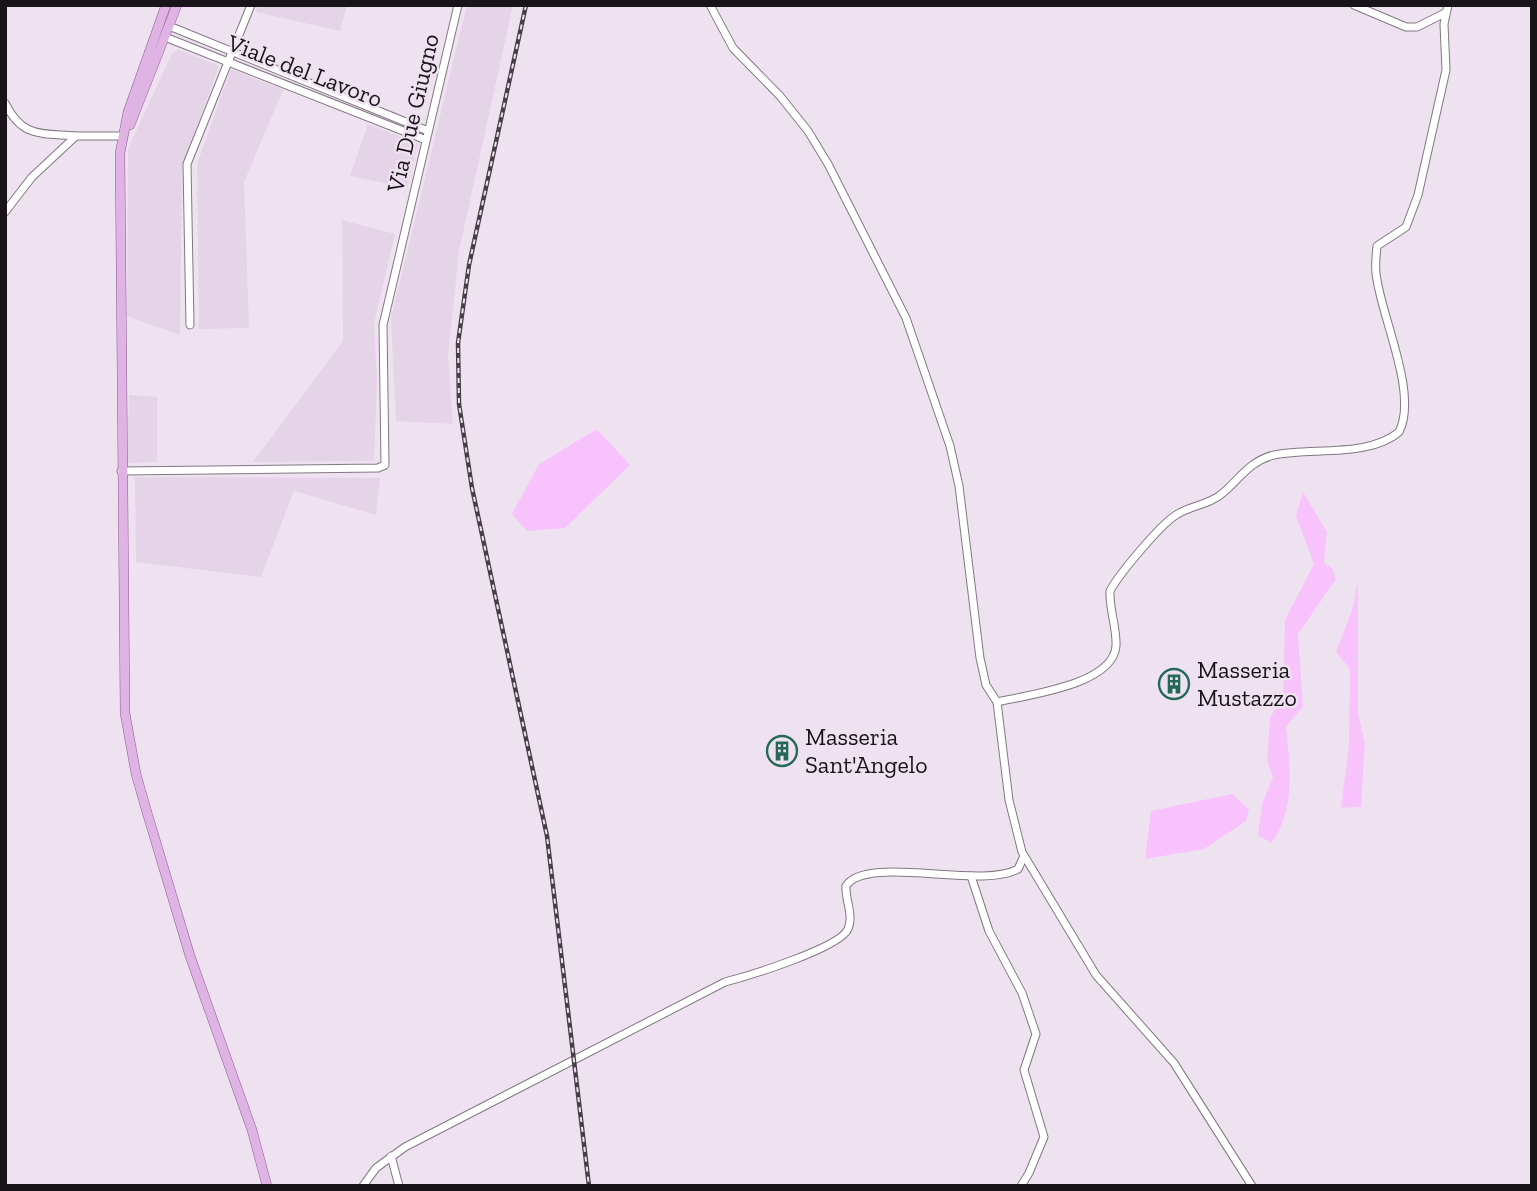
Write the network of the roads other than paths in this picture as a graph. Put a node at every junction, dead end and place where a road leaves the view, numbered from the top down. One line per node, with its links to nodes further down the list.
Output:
1 (251, 5): 8 (street)
2 (458, 5): 12 (street, Via Due Giugno)
3 (710, 5): 19 (street)
4 (1353, 5): 6 (street)
5 (172, 6): 7 (main road); 10 (main road)
6 (1447, 9): 19 (street)
7 (170, 33): 8 (street); 9 (street, Viale del Lavoro); 10 (street); 15 (main road)
8 (232, 52): 9 (street); 12 (street)
9 (228, 62): 12 (street, Viale del Lavoro); 17 (street)
10 (142, 70): 14 (main road)
11 (5, 103): 13 (street)
12 (427, 135): 18 (street, Via Due Giugno)
13 (76, 136): 14 (street); 16 (street)
14 (123, 136): 15 (main road)
15 (120, 153): 18 (main road)
16 (5, 212)
17 (190, 325)
18 (121, 471): 23 (main road)
19 (997, 702): 20 (street)
20 (1024, 856): 21 (street); 27 (street)
21 (971, 876): 22 (street); 26 (street)
22 (391, 1156): 24 (street); 25 (street)
23 (267, 1186)
24 (363, 1186)
25 (398, 1186)
26 (1021, 1186)
27 (1252, 1186)

